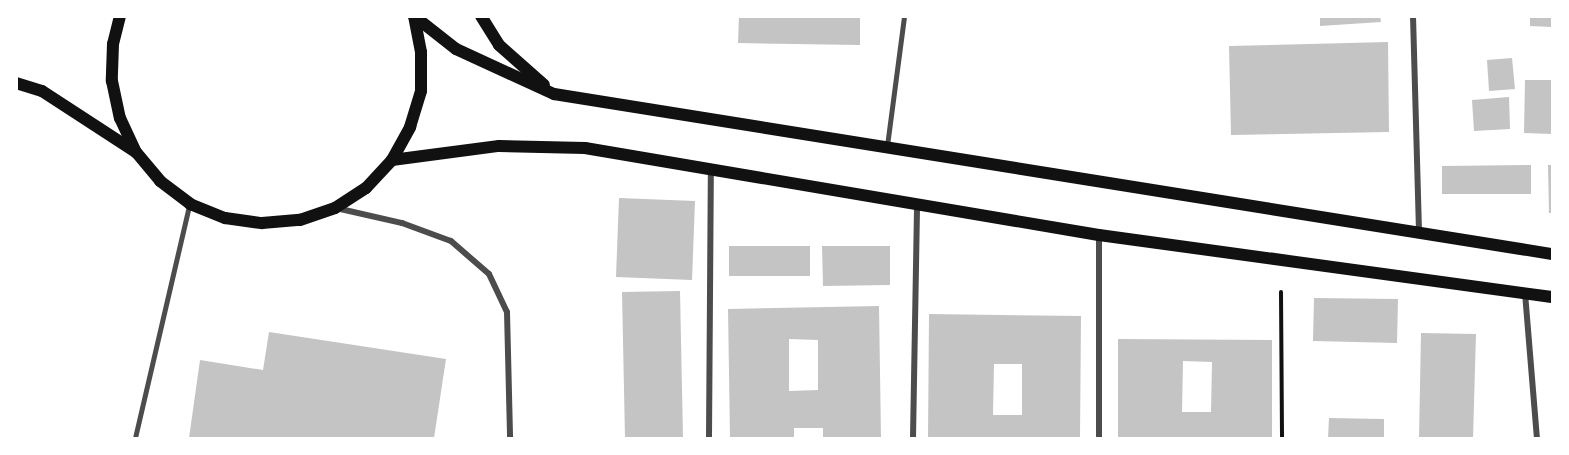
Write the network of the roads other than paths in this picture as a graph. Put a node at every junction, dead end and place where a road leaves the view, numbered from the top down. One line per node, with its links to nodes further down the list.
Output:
1 (120, 16): 9 (main road)
2 (414, 16): 7 (main road); 10 (main road)
3 (481, 16): 7 (main road)
4 (904, 16): 8 (lane)
5 (1413, 16): 15 (street)
6 (16, 83): 9 (main road)
7 (554, 94): 8 (main road)
8 (887, 149): 15 (main road)
9 (136, 152): 12 (main road)
10 (392, 160): 11 (main road); 14 (main road)
11 (711, 170): 13 (main road); 22 (street)
12 (190, 204): 14 (main road); 20 (lane)
13 (917, 204): 16 (main road); 23 (street)
14 (335, 208): 21 (street)
15 (1419, 233): 17 (main road)
16 (1099, 235): 18 (main road); 24 (street)
17 (1552, 254)
18 (1525, 293): 19 (main road); 25 (street)
19 (1552, 297)
20 (135, 438)
21 (510, 438)
22 (709, 438)
23 (913, 438)
24 (1099, 438)
25 (1537, 438)

